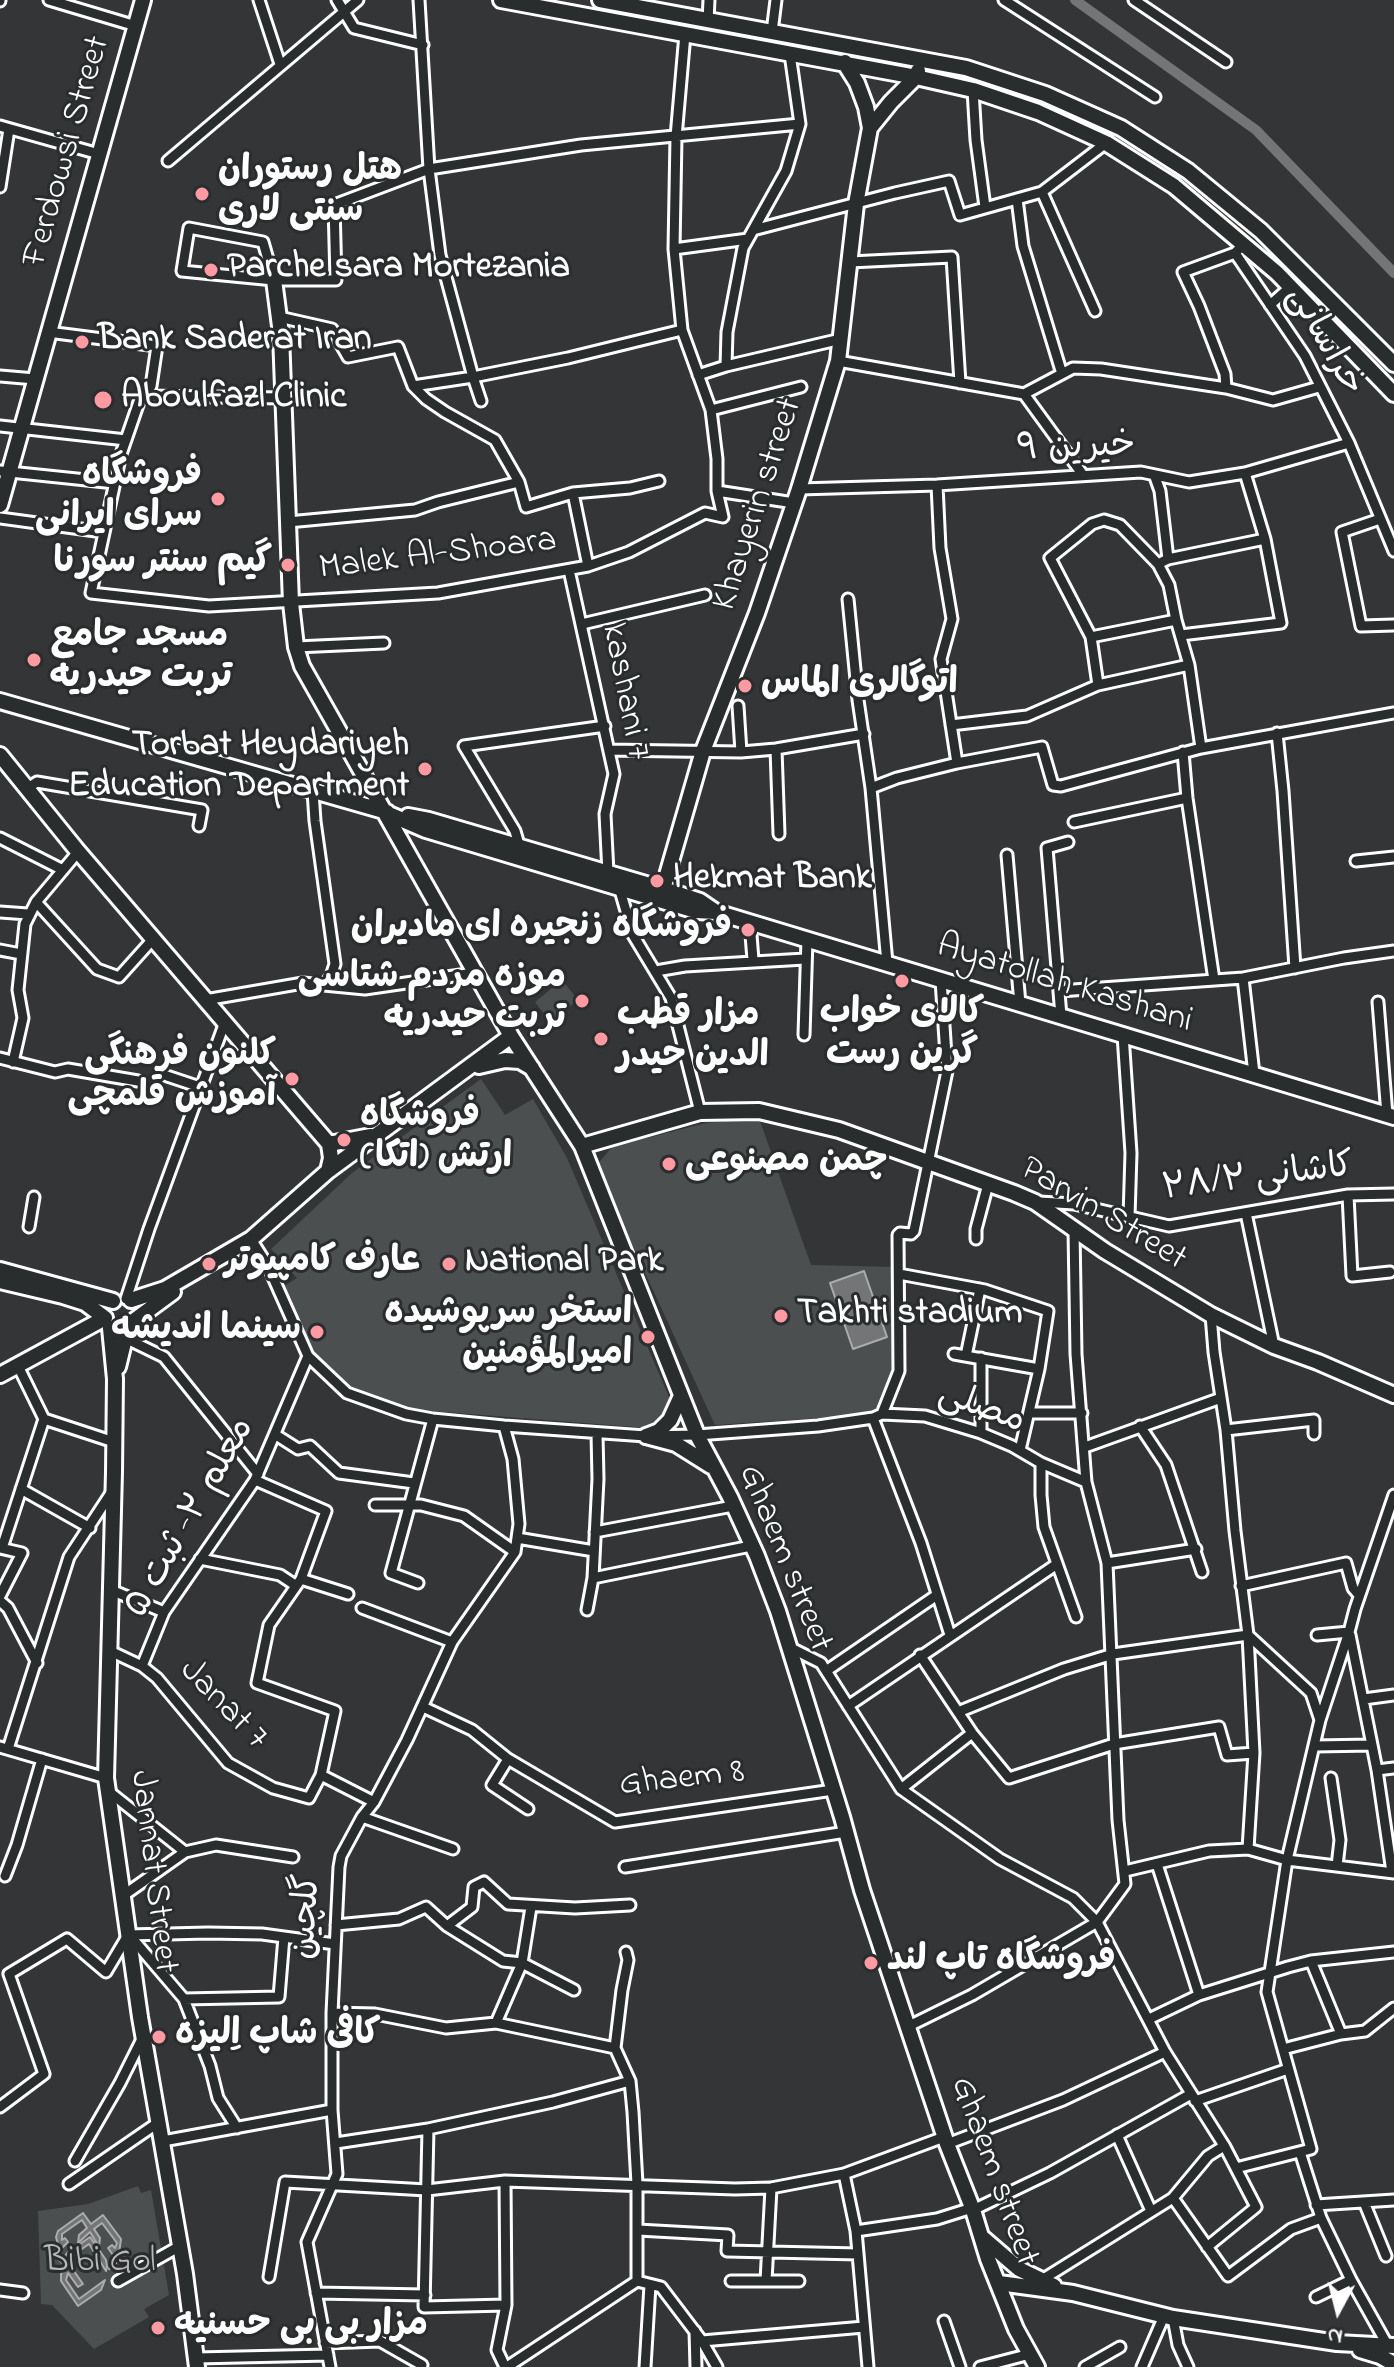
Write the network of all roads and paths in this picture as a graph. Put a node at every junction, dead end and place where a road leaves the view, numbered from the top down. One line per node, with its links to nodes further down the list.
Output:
1 (49, 0): 18 (street)
2 (143, 0): 18 (street, Ferdowsi Street)
3 (259, 0): 26 (street)
4 (337, 0): 16 (street)
5 (358, 0): 16 (street)
6 (419, 0): 21 (street)
7 (501, 0): 14 (street)
8 (600, 0): 15 (street)
9 (709, 0): 17 (street)
10 (776, 0): 19 (street)
11 (1004, 0): 30 (street)
12 (1134, 0): 13 (street)
13 (1150, 4): 25 (street)
14 (553, 5): 20 (street)
15 (673, 7): 17 (street)
16 (344, 13): 21 (street); 26 (street)
17 (708, 21): 19 (street)
18 (136, 26): 36 (street, Ferdowsi Street)
19 (772, 32): 22 (street)
20 (685, 34): 23 (street); 34 (street)
21 (423, 45): 38 (street)
22 (848, 45): 24 (street); 27 (street)
23 (790, 54): 27 (street); 31 (street)
24 (921, 59): 28 (street); 57 (street)
25 (1226, 62)
26 (280, 64): 37 (street)
27 (845, 64): 28 (street); 33 (street)
28 (916, 77): 29 (street); 33 (street)
29 (973, 90): 35 (street); 43 (street)
30 (1155, 97)
31 (800, 124): 34 (street); 44 (street)
32 (4, 128): 36 (street); 39 (street)
33 (870, 128): 42 (street, Khayerin street)
34 (676, 137): 38 (street); 46 (street)
35 (1106, 143): 40 (street); 45 (street)
36 (99, 154): 54 (street, Ferdowsi Street)
37 (168, 161)
38 (429, 169): 48 (street); 62 (street)
39 (0, 187)
40 (1042, 192): 41 (street); 51 (street)
41 (1017, 199): 43 (street); 59 (street)
42 (856, 204): 43 (street); 44 (street); 47 (street, Khayerin street)
43 (985, 207)
44 (750, 235): 46 (street); 58 (street)
45 (1240, 248): 49 (street); 50 (street, خراسانی); 69 (street)
46 (674, 249): 53 (street)
47 (850, 262): 55 (street, Khayerin street); 64 (street)
48 (274, 280): 48 (street); 52 (street, Ghaem street)
49 (1290, 287): 50 (street); 65 (street)
50 (1270, 305): 68 (street, خراسانی)
51 (1095, 311)
52 (279, 317): 66 (street); 72 (street, Ghaem street)
53 (682, 330): 60 (street); 62 (street)
54 (48, 332): 63 (street, Ferdowsi Street); 71 (street)
55 (841, 339): 56 (street, Khayerin street); 58 (street)
56 (838, 361): 64 (street); 89 (street, Khayerin street)
57 (1394, 364)
58 (726, 366): 60 (street)
59 (1062, 374): 69 (street); 70 (street)
60 (698, 375): 74 (street)
61 (0, 376): 63 (street)
62 (473, 377): 66 (street); 73 (street)
63 (35, 379): 76 (street, Ferdowsi Street)
64 (960, 383): 70 (street)
65 (1391, 384)
66 (413, 386): 84 (street)
67 (801, 387): 74 (street)
68 (1319, 387): 69 (street); 78 (street, خراسانی)
69 (1226, 388)
70 (1024, 394): 81 (street)
71 (144, 396): 72 (street); 77 (street)
72 (284, 398): 93 (street, Ghaem street)
73 (481, 401)
74 (711, 410): 87 (street)
75 (0, 426): 76 (street)
76 (21, 429): 77 (street); 79 (street, Ferdowsi Street)
77 (126, 440): 85 (street)
78 (1349, 443): 80 (street, خیرین ۹); 92 (street, خراسانی)
79 (4, 472): 85 (street); 90 (street, Ferdowsi Street)
80 (1245, 473): 82 (street, خیرین ۹); 95 (street)
81 (1083, 475): 82 (street, خیرین ۹); 86 (street, خیرین ۹)
82 (1155, 477): 98 (street)
83 (659, 481): 88 (street)
84 (519, 482): 88 (street); 93 (street)
85 (115, 483): 94 (street)
86 (937, 485): 89 (street, خیرین ۹); 117 (street)
87 (717, 491): 89 (street, خیرین ۹); 100 (street, Malek Al-Shoara)
88 (573, 493): 100 (street)
89 (797, 496): 124 (street, Khayerin street)
90 (0, 505)
91 (0, 518): 94 (street)
92 (1380, 519): 96 (street, خراسانی); 107 (street)
93 (288, 522): 104 (street, Ghaem street)
94 (103, 532): 104 (street, Malek Al-Shoara)
95 (1265, 539): 98 (street); 108 (street)
96 (1392, 539): 97 (street, خراسانی)
97 (1394, 551)
98 (1168, 559): 99 (street)
99 (1158, 564): 105 (street); 109 (street)
100 (588, 566): 101 (street, Malek Al-Shoara)
101 (569, 570): 104 (street, Malek Al-Shoara); 106 (street, kashani 7)
102 (705, 595): 106 (street)
103 (848, 599): 120 (street)
104 (291, 603): 111 (street, Ghaem street)
105 (1176, 620): 108 (street); 109 (street)
106 (582, 624): 118 (street, kashani 7)
107 (1394, 625)
108 (1181, 635): 112 (street)
109 (1091, 637): 113 (street)
110 (384, 643): 111 (street)
111 (296, 647): 133 (street, Ghaem street)
112 (1189, 665): 113 (street); 121 (street)
113 (1098, 685): 117 (street)
114 (2, 702): 131 (street, Ayatollah Kashani)
115 (738, 706): 125 (street)
116 (1394, 713): 119 (street)
117 (951, 725): 128 (street)
118 (605, 726): 123 (street, kashani 7); 139 (street)
119 (1277, 733): 121 (street); 161 (street)
120 (864, 734): 122 (street); 130 (street)
121 (1201, 748): 126 (street)
122 (776, 749): 125 (street); 136 (street)
123 (609, 750): 124 (street); 145 (street, kashani 7)
124 (703, 751): 125 (street); 147 (street, Khayerin street)
125 (741, 752)
126 (1183, 752): 128 (street); 132 (street)
127 (0, 755): 129 (street)
128 (957, 763): 130 (street)
129 (32, 785): 135 (street); 140 (street)
130 (871, 788): 160 (street)
131 (313, 791): 133 (street, Ayatollah Kashani); 167 (street)
132 (1187, 798): 134 (street); 166 (street)
133 (384, 812): 139 (street, Ayatollah Kashani); 146 (street, Ayatollah Kashani); 163 (street, Ghaem street)
134 (1074, 822)
135 (199, 826)
136 (779, 834)
137 (0, 838): 144 (street)
138 (1068, 842): 168 (street)
139 (520, 848): 145 (street, Ayatollah Kashani)
140 (78, 852): 144 (street); 153 (street)
141 (1007, 855): 171 (street)
142 (1394, 857): 143 (street)
143 (1356, 861)
144 (63, 870): 148 (street)
145 (608, 873): 147 (street, Ayatollah Kashani)
146 (619, 887): 150 (street, Ayatollah Kashani); 162 (street)
147 (663, 889): 150 (street, Ayatollah Kashani)
148 (36, 902): 151 (street); 153 (street)
149 (0, 912): 151 (street)
150 (716, 912): 152 (street, Ayatollah Kashani)
151 (28, 914): 157 (street)
152 (750, 922): 154 (street, Ayatollah Kashani); 159 (street)
153 (154, 938): 169 (street)
154 (807, 939): 158 (street); 160 (street, Ayatollah Kashani)
155 (0, 950): 157 (street)
156 (1394, 951): 161 (street)
157 (21, 954): 178 (street)
158 (805, 959): 159 (street); 174 (street)
159 (753, 960): 162 (street)
160 (887, 963): 165 (street, Ayatollah Kashani)
161 (1295, 968): 164 (street)
162 (656, 971): 185 (street)
163 (474, 973): 167 (street); 176 (street, Ghaem street)
164 (1243, 978): 166 (street); 181 (street)
165 (941, 980): 171 (street, Ayatollah Kashani); 190 (street)
166 (1214, 980): 168 (street)
167 (325, 985): 169 (street)
168 (1059, 991): 172 (street)
169 (205, 1000): 173 (street)
170 (1378, 1002): 186 (street)
171 (1020, 1004): 172 (street, Ayatollah Kashani)
172 (1061, 1016): 175 (street, Ayatollah Kashani)
173 (225, 1022): 184 (street); 188 (street)
174 (804, 1035)
175 (1123, 1035): 181 (street, Ayatollah Kashani); 198 (street)
176 (511, 1036): 179 (street, Ghaem street); 180 (street)
177 (0, 1058): 178 (street)
178 (13, 1062): 183 (street)
179 (532, 1068): 180 (street); 189 (street, Ghaem street)
180 (466, 1069): 187 (street)
181 (1254, 1074): 186 (street, Ayatollah Kashani)
182 (167, 1076): 184 (street)
183 (138, 1081)
184 (200, 1087): 208 (street)
185 (700, 1112): 189 (street, Parvin Street); 190 (street, Parvin Street)
186 (1391, 1116)
187 (379, 1134): 188 (street); 191 (street)
188 (329, 1144): 191 (street)
189 (582, 1146): 222 (street, Ghaem street)
190 (929, 1163): 192 (street, Parvin Street); 205 (street)
191 (334, 1167): 202 (street); 208 (street)
192 (988, 1184): 196 (street, Parvin Street); 201 (street)
193 (1394, 1194): 194 (street, کاشانی ۲۸/۲)
194 (1348, 1195): 197 (street, کاشانی ۲۸/۲); 204 (street)
195 (34, 1197): 199 (street)
196 (1035, 1202): 198 (street, کاشانی ۲۸/۲); 200 (street, Parvin Street)
197 (1246, 1213): 198 (street, کاشانی ۲۸/۲); 212 (street)
198 (1129, 1217)
199 (29, 1227)
200 (1074, 1230): 209 (street, Parvin Street); 225 (street, مصلی)
201 (976, 1239)
202 (254, 1244): 211 (street); 214 (street)
203 (0, 1270): 208 (street)
204 (1390, 1272)
205 (899, 1274): 207 (street); 226 (street)
206 (0, 1281): 210 (street)
207 (980, 1289): 215 (street); 218 (street)
208 (123, 1300): 210 (street); 211 (street)
209 (1211, 1315): 212 (street, Parvin Street); 223 (street)
210 (108, 1323): 211 (street); 217 (street); 220 (street, Jannat Street)
211 (129, 1328): 220 (street, Jannat Street); 243 (street)
212 (1274, 1346): 221 (street, Parvin Street)
213 (954, 1354): 215 (street)
214 (308, 1356): 228 (street, مصلی); 235 (street, معلم ۲- ثبت ۵)
215 (966, 1356): 216 (street)
216 (981, 1358): 218 (street); 232 (street)
217 (18, 1366): 219 (street); 227 (street)
218 (1039, 1369): 224 (street)
219 (0, 1375)
220 (115, 1379): 238 (street, Jannat Street)
221 (1394, 1395)
222 (681, 1396): 236 (street, Ghaem street); 237 (street)
223 (1221, 1398): 230 (street); 231 (street)
224 (1029, 1413): 225 (street); 240 (street)
225 (1082, 1413): 239 (street, مصلی)
226 (878, 1416): 232 (street, مصلی); 236 (street, مصلی); 270 (street)
227 (44, 1419): 238 (street); 246 (street)
228 (433, 1419): 229 (street, مصلی); 245 (street)
229 (504, 1426): 233 (street, مصلی); 254 (street, گلچین)
230 (1140, 1426): 239 (street); 257 (street)
231 (1226, 1430): 234 (street); 267 (street)
232 (981, 1433): 240 (street, مصلی)
233 (597, 1434): 237 (street, مصلی); 253 (street)
234 (1314, 1434)
235 (276, 1435): 243 (street, معلم ۲- ثبت ۵); 245 (street)
236 (697, 1435): 237 (street, مصلی); 242 (street, Ghaem street)
237 (646, 1436): 242 (street)
238 (114, 1442): 247 (street, Jannat Street)
239 (1085, 1447): 244 (street, مصلی)
240 (1020, 1450): 241 (street, مصلی)
241 (1041, 1463): 244 (street, مصلی); 262 (street)
242 (716, 1470): 251 (street, Ghaem street)
243 (256, 1477): 260 (street, معلم ۲- ثبت ۵); 265 (street)
244 (1086, 1482): 261 (street)
245 (414, 1483): 249 (street)
246 (21, 1489): 252 (street); 256 (street)
247 (113, 1490): 252 (street); 268 (street, Jannat Street)
248 (1394, 1495): 271 (street)
249 (408, 1504): 250 (street); 259 (street); 266 (street)
250 (375, 1505)
251 (733, 1506): 253 (street); 255 (street, Ghaem street)
252 (90, 1528): 286 (street)
253 (595, 1532): 258 (street)
254 (517, 1538): 258 (street); 259 (street, گلچین)
255 (751, 1546): 264 (street); 282 (street, Ghaem street)
256 (1, 1548): 272 (street)
257 (1196, 1549): 261 (street); 263 (street)
258 (594, 1551): 264 (street)
259 (515, 1552): 281 (street, گلچین)
260 (200, 1559): 265 (street); 275 (street, معلم ۲- ثبت ۵)
261 (1107, 1563): 284 (street)
262 (1057, 1564): 276 (street); 278 (street)
263 (1202, 1572)
264 (593, 1578): 274 (street)
265 (298, 1582): 269 (street); 307 (street)
266 (418, 1583)
267 (1241, 1586): 271 (street); 279 (street)
268 (111, 1590): 275 (street); 283 (street, Jannat Street)
269 (348, 1594)
270 (937, 1595): 278 (street); 288 (street)
271 (1359, 1595): 277 (street)
272 (0, 1599): 286 (street)
273 (362, 1608): 281 (street)
274 (587, 1610)
275 (164, 1612): 287 (street, معلم ۲- ثبت ۵)
276 (1076, 1617)
277 (1349, 1632): 280 (street); 289 (street); 292 (street)
278 (950, 1635): 285 (street)
279 (1248, 1635): 284 (street); 290 (street); 302 (street)
280 (1317, 1635)
281 (452, 1642): 294 (street, گلچین)
282 (789, 1647): 288 (street); 311 (street, Ghaem street)
283 (108, 1650): 287 (street, Janat 7); 309 (street, Jannat Street)
284 (1113, 1654): 295 (street); 298 (street)
285 (920, 1655): 293 (street); 295 (street)
286 (37, 1663): 301 (street)
287 (142, 1666): 307 (street, Janat 7)
288 (826, 1671): 293 (street)
289 (1332, 1682): 290 (street); 296 (street)
290 (1311, 1693): 296 (street)
291 (1394, 1695): 292 (street)
292 (1364, 1699): 299 (street)
293 (848, 1706): 310 (street)
294 (423, 1707): 304 (street, Ghaem 8); 312 (street, گلچین)
295 (958, 1712): 297 (street)
296 (1320, 1720): 300 (street)
297 (972, 1733): 298 (street); 310 (street)
298 (1114, 1744): 302 (street); 324 (street)
299 (1372, 1745): 300 (street); 306 (street)
300 (1315, 1746): 320 (street)
301 (4, 1748): 303 (street)
302 (1254, 1753): 317 (street)
303 (42, 1759): 309 (street); 326 (street)
304 (508, 1759): 311 (street, Ghaem 8); 313 (street)
305 (1394, 1768): 306 (street)
306 (1377, 1770): 325 (street)
307 (321, 1775): 312 (street)
308 (1331, 1778): 322 (street)
309 (107, 1784): 318 (street); 327 (street, Jannat Street)
310 (901, 1789): 330 (street)
311 (833, 1790): 315 (street, Ghaem street)
312 (374, 1802): 314 (street, گلچین)
313 (528, 1809)
314 (362, 1817): 316 (street); 331 (street, گلچین)
315 (846, 1832): 323 (street); 348 (street, Ghaem street)
316 (453, 1849)
317 (1248, 1849): 320 (street); 321 (street)
318 (185, 1852): 319 (street); 327 (street)
319 (293, 1857)
320 (1287, 1860): 322 (street); 340 (street)
321 (1157, 1864): 324 (street); 342 (street)
322 (1337, 1866): 325 (street)
323 (625, 1867)
324 (1125, 1871): 330 (street)
325 (1393, 1872)
326 (5, 1876)
327 (124, 1895): 333 (street, Jannat Street)
328 (630, 1905): 329 (street)
329 (531, 1907): 332 (street); 339 (street)
330 (1097, 1922): 346 (street); 348 (street)
331 (336, 1925): 332 (street); 335 (street, گلچین)
332 (447, 1926): 339 (street)
333 (128, 1935): 334 (street); 343 (street); 350 (street, Jannat Street); 357 (street)
334 (284, 1937): 335 (street); 343 (street)
335 (335, 1944): 345 (street, گلچین)
336 (626, 1952): 351 (street)
337 (1394, 1952): 338 (street)
338 (1311, 1961): 340 (street); 349 (street)
339 (522, 1963): 341 (street); 347 (street)
340 (1270, 1974): 342 (street); 352 (street)
341 (574, 1990)
342 (1199, 1995): 346 (street)
343 (184, 1999): 360 (street)
344 (1394, 2008): 349 (street)
345 (332, 2013): 347 (street); 358 (street, گلچین)
346 (1149, 2019): 353 (street)
347 (496, 2023): 351 (street)
348 (909, 2026): 363 (street, Ghaem street)
349 (1341, 2034): 352 (street)
350 (143, 2037): 359 (street, Jannat Street); 368 (street)
351 (615, 2048): 355 (street)
352 (1283, 2049): 354 (street)
353 (1165, 2052): 356 (street); 363 (street)
354 (1288, 2069): 356 (street); 367 (street)
355 (630, 2081): 361 (street); 373 (street)
356 (1193, 2097): 362 (street); 366 (street)
357 (0, 2107)
358 (332, 2110): 360 (street); 365 (street, گلچین)
359 (159, 2122): 364 (street, Jannat Street); 372 (street)
360 (237, 2128): 364 (street)
361 (428, 2129): 365 (street); 376 (street)
362 (1117, 2135): 381 (street); 382 (street)
363 (946, 2140): 370 (street); 381 (street, Ghaem street)
364 (163, 2141): 387 (street, Jannat Street)
365 (336, 2143): 374 (street, گلچین)
366 (1224, 2146): 369 (street); 377 (street)
367 (1300, 2152): 369 (street); 380 (street)
368 (75, 2161)
369 (1236, 2168): 388 (street)
370 (844, 2174): 375 (street); 385 (street)
371 (505, 2181): 373 (street); 376 (street); 408 (street)
372 (69, 2184)
373 (637, 2184): 375 (street); 384 (street)
374 (332, 2185): 376 (street); 392 (street); 404 (street, گلچین)
375 (771, 2188): 389 (street)
376 (427, 2190): 406 (street)
377 (1173, 2198): 382 (street); 388 (street)
378 (1394, 2200): 379 (street)
379 (1364, 2202): 380 (street); 391 (street)
380 (1316, 2205): 383 (street)
381 (972, 2209): 385 (street); 386 (street, Ghaem street)
382 (1151, 2211): 399 (street)
383 (1321, 2218): 388 (street); 393 (street)
384 (638, 2230): 389 (street); 395 (street)
385 (856, 2231): 390 (street)
386 (981, 2237): 399 (street); 400 (street, Ghaem street)
387 (180, 2246): 394 (street); 420 (street, Jannat Street)
388 (1207, 2247)
389 (768, 2252): 390 (street); 397 (street)
390 (858, 2254): 411 (street)
391 (1386, 2256)
392 (269, 2277)
393 (1351, 2280): 407 (street); 416 (street)
394 (118, 2281)
395 (637, 2281): 401 (street); 423 (street)
396 (731, 2281): 397 (street)
397 (766, 2281): 398 (street)
398 (799, 2281)
399 (1040, 2281): 405 (street)
400 (999, 2283): 405 (street); 419 (street, Ghaem street)
401 (650, 2285): 412 (street); 425 (street)
402 (0, 2290): 403 (street)
403 (23, 2293)
404 (316, 2293): 406 (street); 414 (street, گلچین)
405 (1073, 2293): 409 (street)
406 (425, 2295): 408 (street)
407 (1316, 2297)
408 (506, 2305): 423 (street)
409 (1168, 2317): 415 (street); 432 (street); 433 (street)
410 (944, 2321): 429 (street)
411 (864, 2327): 413 (street); 428 (street)
412 (695, 2331): 413 (street); 426 (street)
413 (702, 2341): 427 (street)
414 (325, 2343): 418 (street, گلچین); 422 (street)
415 (1337, 2343): 416 (street); 421 (street)
416 (1391, 2346)
417 (1120, 2347): 431 (street)
418 (328, 2355): 420 (street); 424 (street, گلچین)
419 (1034, 2361): 430 (street)
420 (197, 2362)
421 (1394, 2364)
422 (422, 2365)
423 (511, 2366)
424 (330, 2367)
425 (645, 2367)
426 (696, 2367)
427 (717, 2367)
428 (868, 2367)
429 (960, 2367)
430 (980, 2367)
431 (1085, 2367)
432 (1142, 2367)
433 (1188, 2367)

